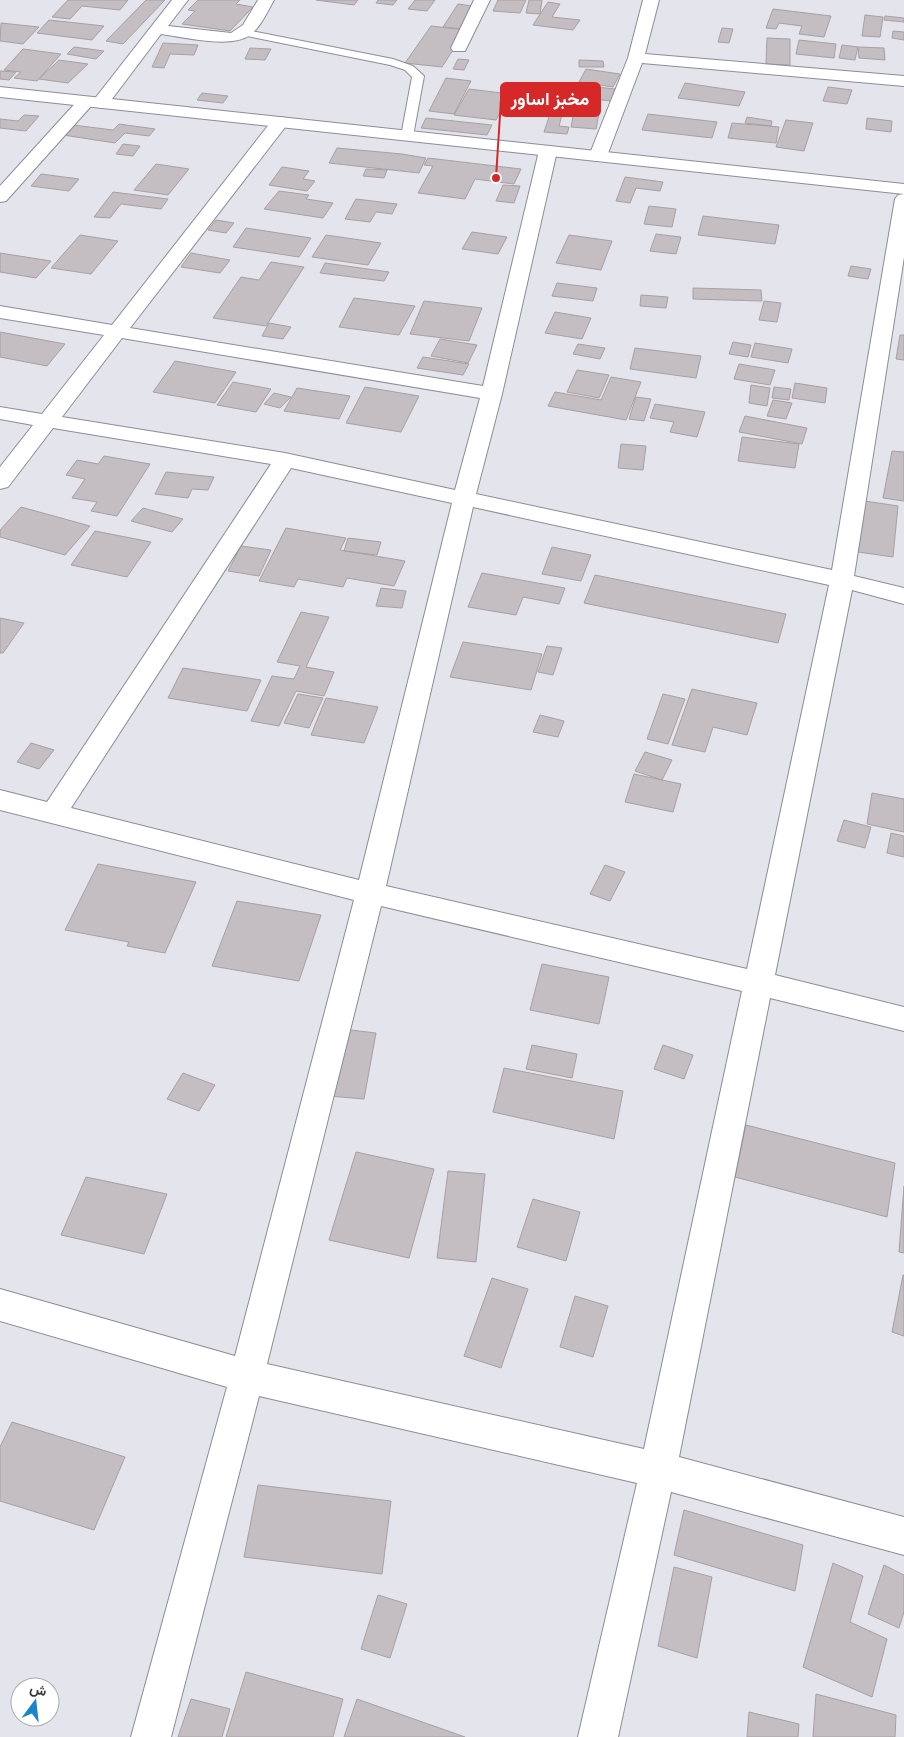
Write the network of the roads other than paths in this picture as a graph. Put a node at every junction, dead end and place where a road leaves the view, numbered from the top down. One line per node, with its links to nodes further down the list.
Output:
1 (180, 0): 5 (street)
2 (266, 0): 6 (street)
3 (482, 0): 7 (street)
4 (651, 0): 8 (street)
5 (156, 29): 6 (street); 11 (street)
6 (246, 33): 13 (lane)
7 (459, 48)
8 (636, 58): 9 (street); 15 (street)
9 (904, 81)
10 (0, 92): 11 (street)
11 (93, 102): 12 (street); 17 (street)
12 (280, 122): 13 (street); 20 (street)
13 (407, 136): 14 (street)
14 (548, 151): 15 (street); 21 (street)
15 (598, 156): 16 (street)
16 (904, 189)
17 (0, 197)
18 (904, 199): 27 (street)
19 (0, 312): 20 (street)
20 (115, 332): 21 (street); 23 (street)
21 (492, 394): 26 (street)
22 (0, 413): 23 (street)
23 (48, 420): 24 (street); 25 (street)
24 (285, 460): 26 (street); 30 (street)
25 (0, 482)
26 (464, 499): 27 (street); 31 (street)
27 (842, 580): 28 (street); 32 (street)
28 (904, 596)
29 (0, 800): 30 (street)
30 (54, 812): 31 (street)
31 (370, 893): 32 (street); 35 (street)
32 (757, 983): 33 (street); 36 (street)
33 (904, 1019)
34 (0, 1305): 35 (street)
35 (247, 1376): 36 (street); 38 (street)
36 (658, 1470): 37 (street); 39 (street)
37 (904, 1536)
38 (151, 1737)
39 (598, 1737)

